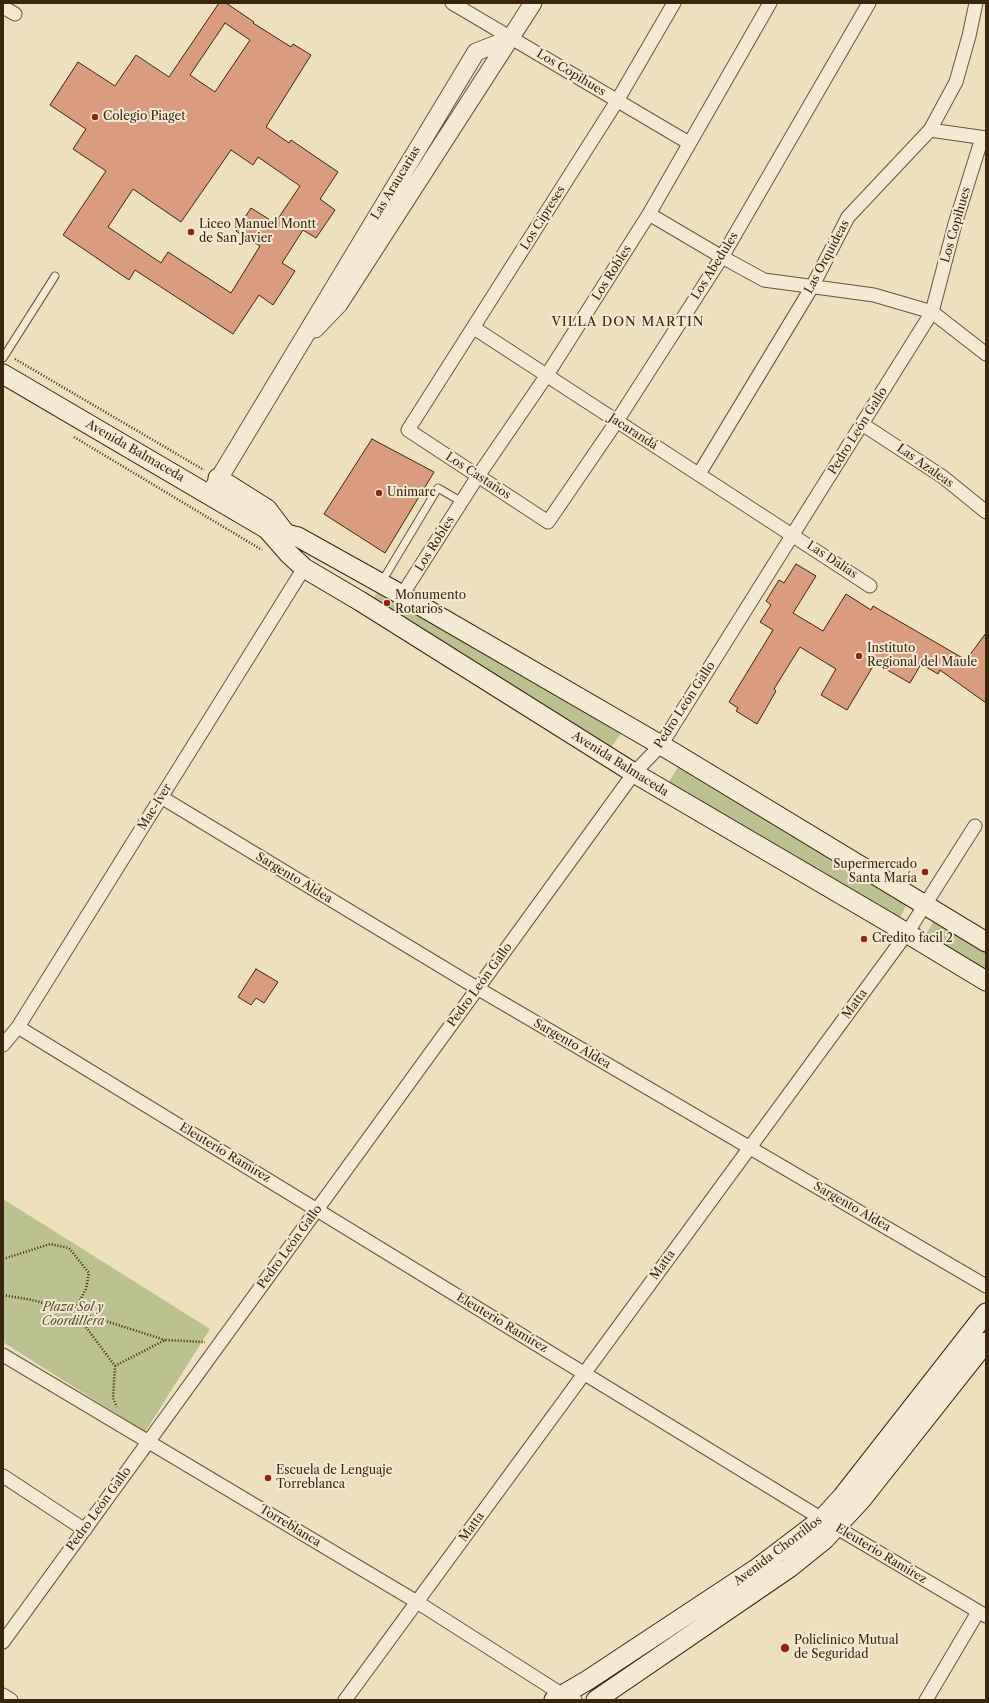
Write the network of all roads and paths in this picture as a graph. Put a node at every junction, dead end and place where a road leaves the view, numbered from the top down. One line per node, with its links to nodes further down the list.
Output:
1 (452, 3): 9 (street, Los Copihues)
2 (533, 3): 9 (street, Las Araucarias)
3 (674, 3): 10 (street, Los Cipreses)
4 (770, 3): 13 (street, Los Robles)
5 (869, 3): 15 (street, Los Abedules)
6 (976, 3): 11 (street, Las Orquídeas)
7 (3, 7): 8 (street)
8 (15, 14)
9 (512, 38): 10 (street, Los Copihues); 20 (street, Las Araucarias); 20 (street, Las Araucarias)
10 (617, 101): 13 (street, Los Copihues); 19 (street, Los Cipreses)
11 (930, 130): 12 (street); 17 (street, Las Orquídeas)
12 (984, 138): 18 (street, Los Copihues)
13 (689, 143): 14 (street, Los Robles)
14 (649, 214): 15 (street); 24 (street, Los Robles)
15 (722, 258): 17 (street); 25 (street, Los Abedules)
16 (55, 276): 22 (lane)
17 (812, 287): 18 (street); 29 (street, Las Orquídeas)
18 (932, 312): 21 (street); 26 (street, Pedro León Gallo)
19 (474, 328): 24 (street, Jacarandá); 27 (street, Los Cipreses)
20 (296, 347): 31 (street, Las Araucarias)
21 (986, 354)
22 (4, 356): 31 (path)
23 (3, 374): 32 (main road, Avenida Balmaceda)
24 (547, 376): 25 (street, Jacarandá); 30 (street, Los Robles)
25 (617, 421): 29 (street, Jacarandá); 35 (street, Los Abedules)
26 (862, 424): 34 (street, Las Azaleas); 38 (street, Pedro León Gallo)
27 (408, 430): 30 (street, Los Castaños)
28 (70, 434): 39 (path)
29 (698, 474): 38 (street, Jacarandá)
30 (478, 476): 33 (street, Los Robles); 35 (street, Los Castaños)
31 (218, 478): 32 (street, Las Araucarias); 37 (main road)
32 (209, 494): 36 (main road, Avenida Balmaceda)
33 (462, 502): 41 (lane); 43 (street, Los Robles)
34 (986, 512)
35 (548, 522)
36 (267, 528): 37 (main road, Avenida Balmaceda); 40 (main road, Avenida Balmaceda)
37 (286, 534): 41 (main road, Avenida Balmaceda)
38 (793, 535): 42 (street, Las Dalias); 44 (street, Pedro León Gallo)
39 (268, 554)
40 (304, 568): 45 (main road, Avenida Balmaceda); 46 (street, Mac-Iver)
41 (380, 583): 43 (main road, Avenida Balmaceda)
42 (870, 586)
43 (402, 595): 44 (main road, Avenida Balmaceda)
44 (661, 745): 45 (street, Pedro León Gallo); 48 (main road, Avenida Balmaceda)
45 (634, 773): 49 (main road, Avenida Balmaceda); 52 (street, Pedro León Gallo)
46 (161, 797): 52 (street, Sargento Aldea); 53 (street, Mac-Iver)
47 (975, 826): 48 (street, Matta)
48 (924, 906): 49 (street, Matta); 50 (main road, Avenida Balmaceda)
49 (907, 933): 51 (main road, Avenida Balmaceda); 55 (street, Matta)
50 (986, 942)
51 (986, 982)
52 (477, 988): 55 (street, Sargento Aldea); 56 (street, Pedro León Gallo)
53 (18, 1027): 54 (street, Mac-Iver); 56 (street, Eleuterio Ramírez)
54 (3, 1045)
55 (750, 1148): 58 (street, Sargento Aldea); 67 (street, Matta)
56 (317, 1209): 62 (street, Pedro León Gallo); 67 (street, Eleuterio Ramírez)
57 (3, 1259): 60 (path)
58 (986, 1286)
59 (3, 1296): 60 (path)
60 (74, 1311): 63 (path); 66 (path)
61 (986, 1313): 71 (main road, Avenida Chorrillos)
62 (226, 1335): 63 (path); 69 (street, Pedro León Gallo)
63 (165, 1340): 66 (path)
64 (986, 1342): 71 (main road, Avenida Chorrillos)
65 (3, 1355): 69 (street, Torreblanca)
66 (115, 1366): 68 (path)
67 (584, 1373): 71 (street, Eleuterio Ramírez); 73 (street, Matta)
68 (113, 1398)
69 (148, 1442): 72 (street, Pedro León Gallo); 73 (street, Torreblanca)
70 (3, 1476): 72 (street)
71 (829, 1523): 74 (street, Eleuterio Ramírez); 77 (main road, Avenida Chorrillos); 80 (main road, Avenida Chorrillos)
72 (85, 1530): 75 (street, Pedro León Gallo)
73 (417, 1602): 77 (street, Torreblanca); 79 (street, Matta)
74 (982, 1614): 81 (street)
75 (3, 1642)
76 (3, 1695): 78 (street)
77 (564, 1698)
78 (12, 1700)
79 (345, 1700)
80 (596, 1700)
81 (926, 1700)

